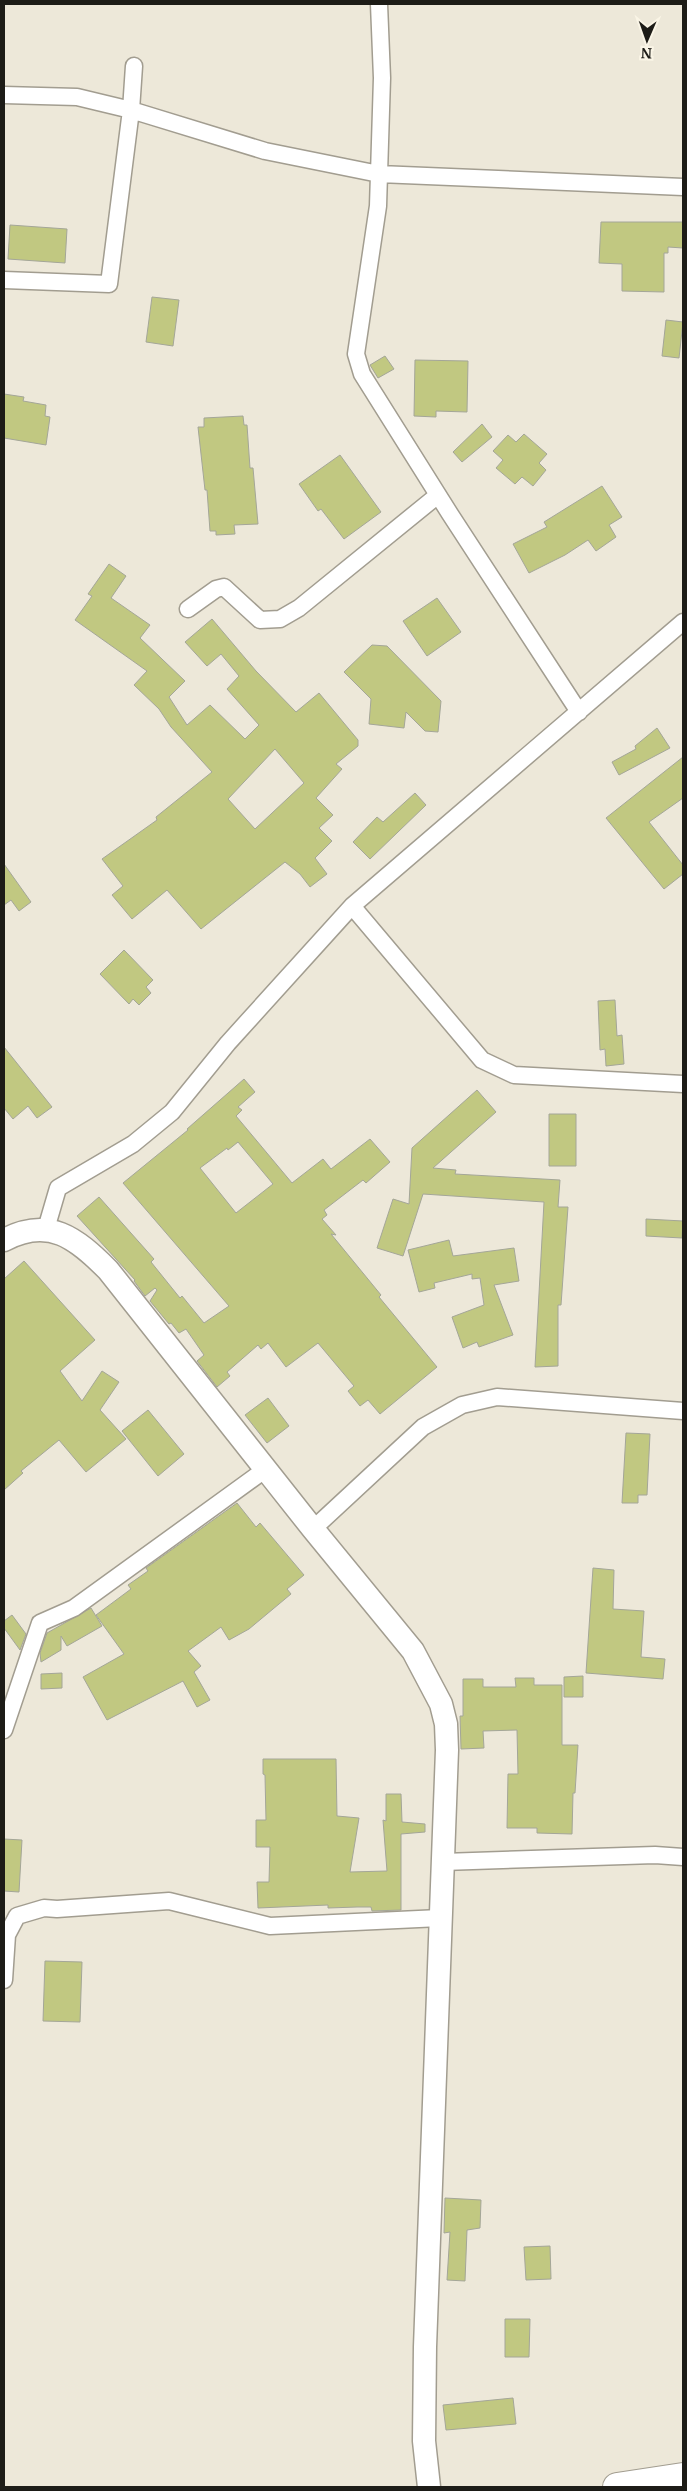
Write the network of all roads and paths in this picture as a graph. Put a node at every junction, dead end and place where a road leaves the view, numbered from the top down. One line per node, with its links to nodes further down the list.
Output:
1 (379, 4): 5 (street)
2 (134, 66): 4 (street)
3 (4, 95): 4 (street)
4 (131, 110): 5 (street); 7 (street)
5 (379, 174): 6 (street); 8 (street)
6 (683, 187)
7 (4, 280)
8 (438, 495): 9 (street); 11 (street)
9 (188, 609)
10 (683, 622): 11 (street)
11 (579, 712): 12 (street)
12 (352, 906): 13 (street); 14 (street)
13 (683, 1084)
14 (46, 1229): 15 (street); 17 (street)
15 (4, 1240)
16 (683, 1411): 18 (street)
17 (266, 1469): 18 (street); 19 (street)
18 (313, 1529): 21 (street)
19 (4, 1730)
20 (683, 1857): 21 (street)
21 (443, 1862): 23 (street)
22 (10, 1912): 23 (street); 24 (street)
23 (440, 1918): 26 (street)
24 (4, 1980)
25 (683, 2477): 27 (highway)
26 (429, 2487)
27 (617, 2487)

